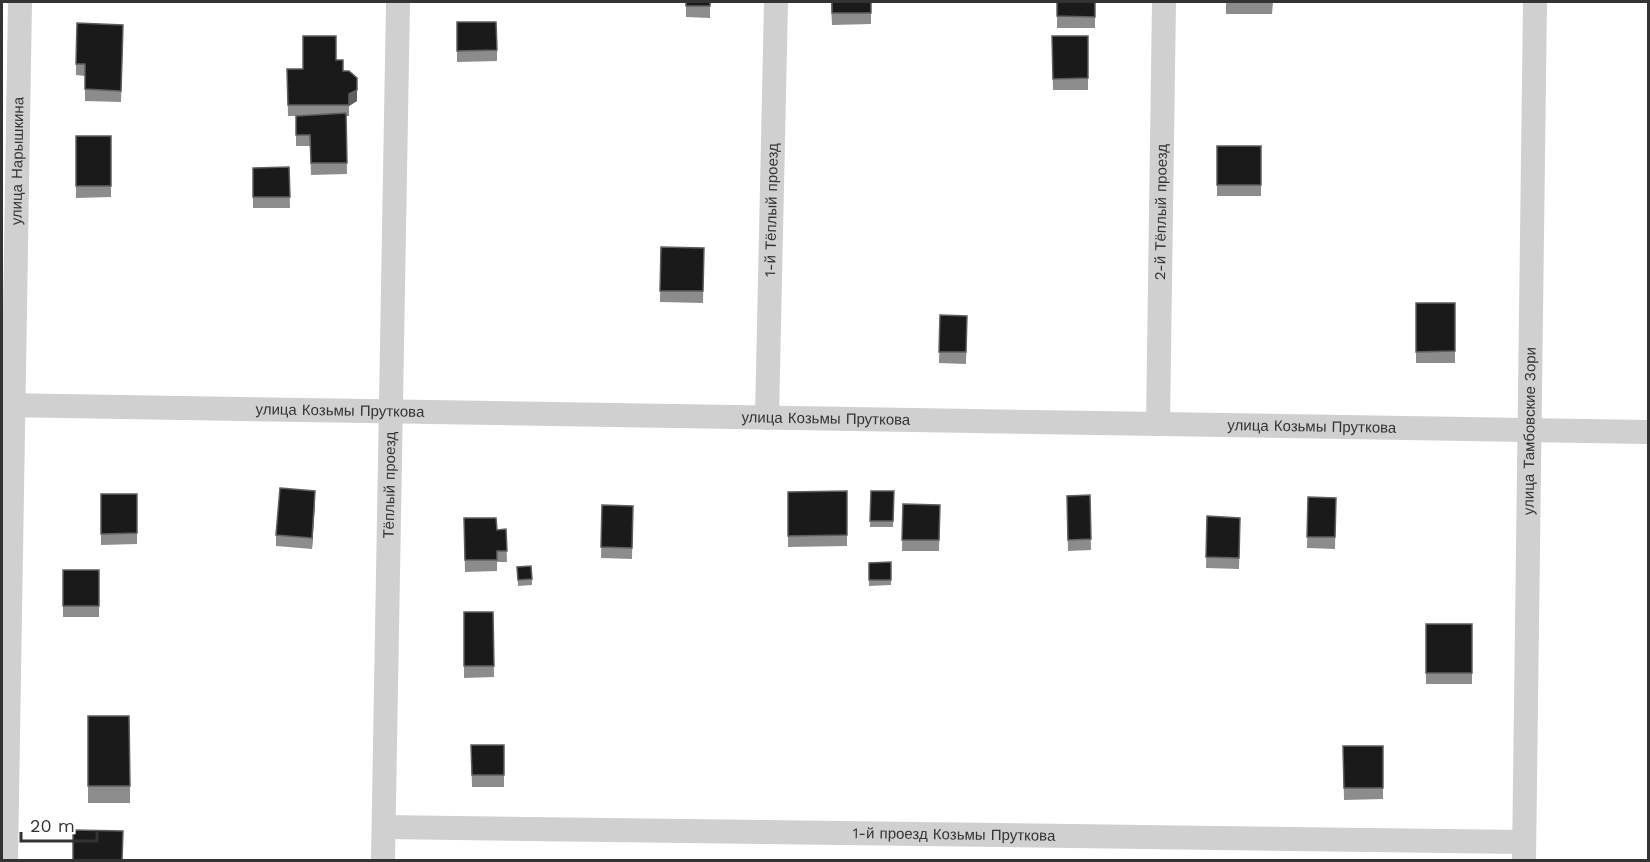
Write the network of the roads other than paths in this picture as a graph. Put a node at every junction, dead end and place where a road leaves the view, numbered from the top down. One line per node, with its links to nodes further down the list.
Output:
1 (20, 2): 6 (street, улица Нарышкина)
2 (398, 2): 7 (street, Тёплый проезд)
3 (776, 2): 8 (street, 1-й Тёплый проезд)
4 (1164, 2): 9 (street, 2-й Тёплый проезд)
5 (1535, 2): 10 (street, улица Тамбовские Зори)
6 (7, 405): 7 (street, улица Козьмы Пруткова); 14 (street, улица Нарышкина)
7 (391, 411): 8 (street, улица Козьмы Пруткова); 12 (street, Тёплый проезд)
8 (767, 418): 9 (street, улица Козьмы Пруткова)
9 (1158, 424): 10 (street, улица Козьмы Пруткова)
10 (1530, 430): 11 (street, улица Козьмы Пруткова); 13 (street, улица Тамбовские Зори)
11 (1648, 432)
12 (384, 827): 13 (street, 1-й проезд Козьмы Пруткова); 15 (street, Тёплый проезд)
13 (1524, 851)
14 (6, 861)
15 (383, 861)

